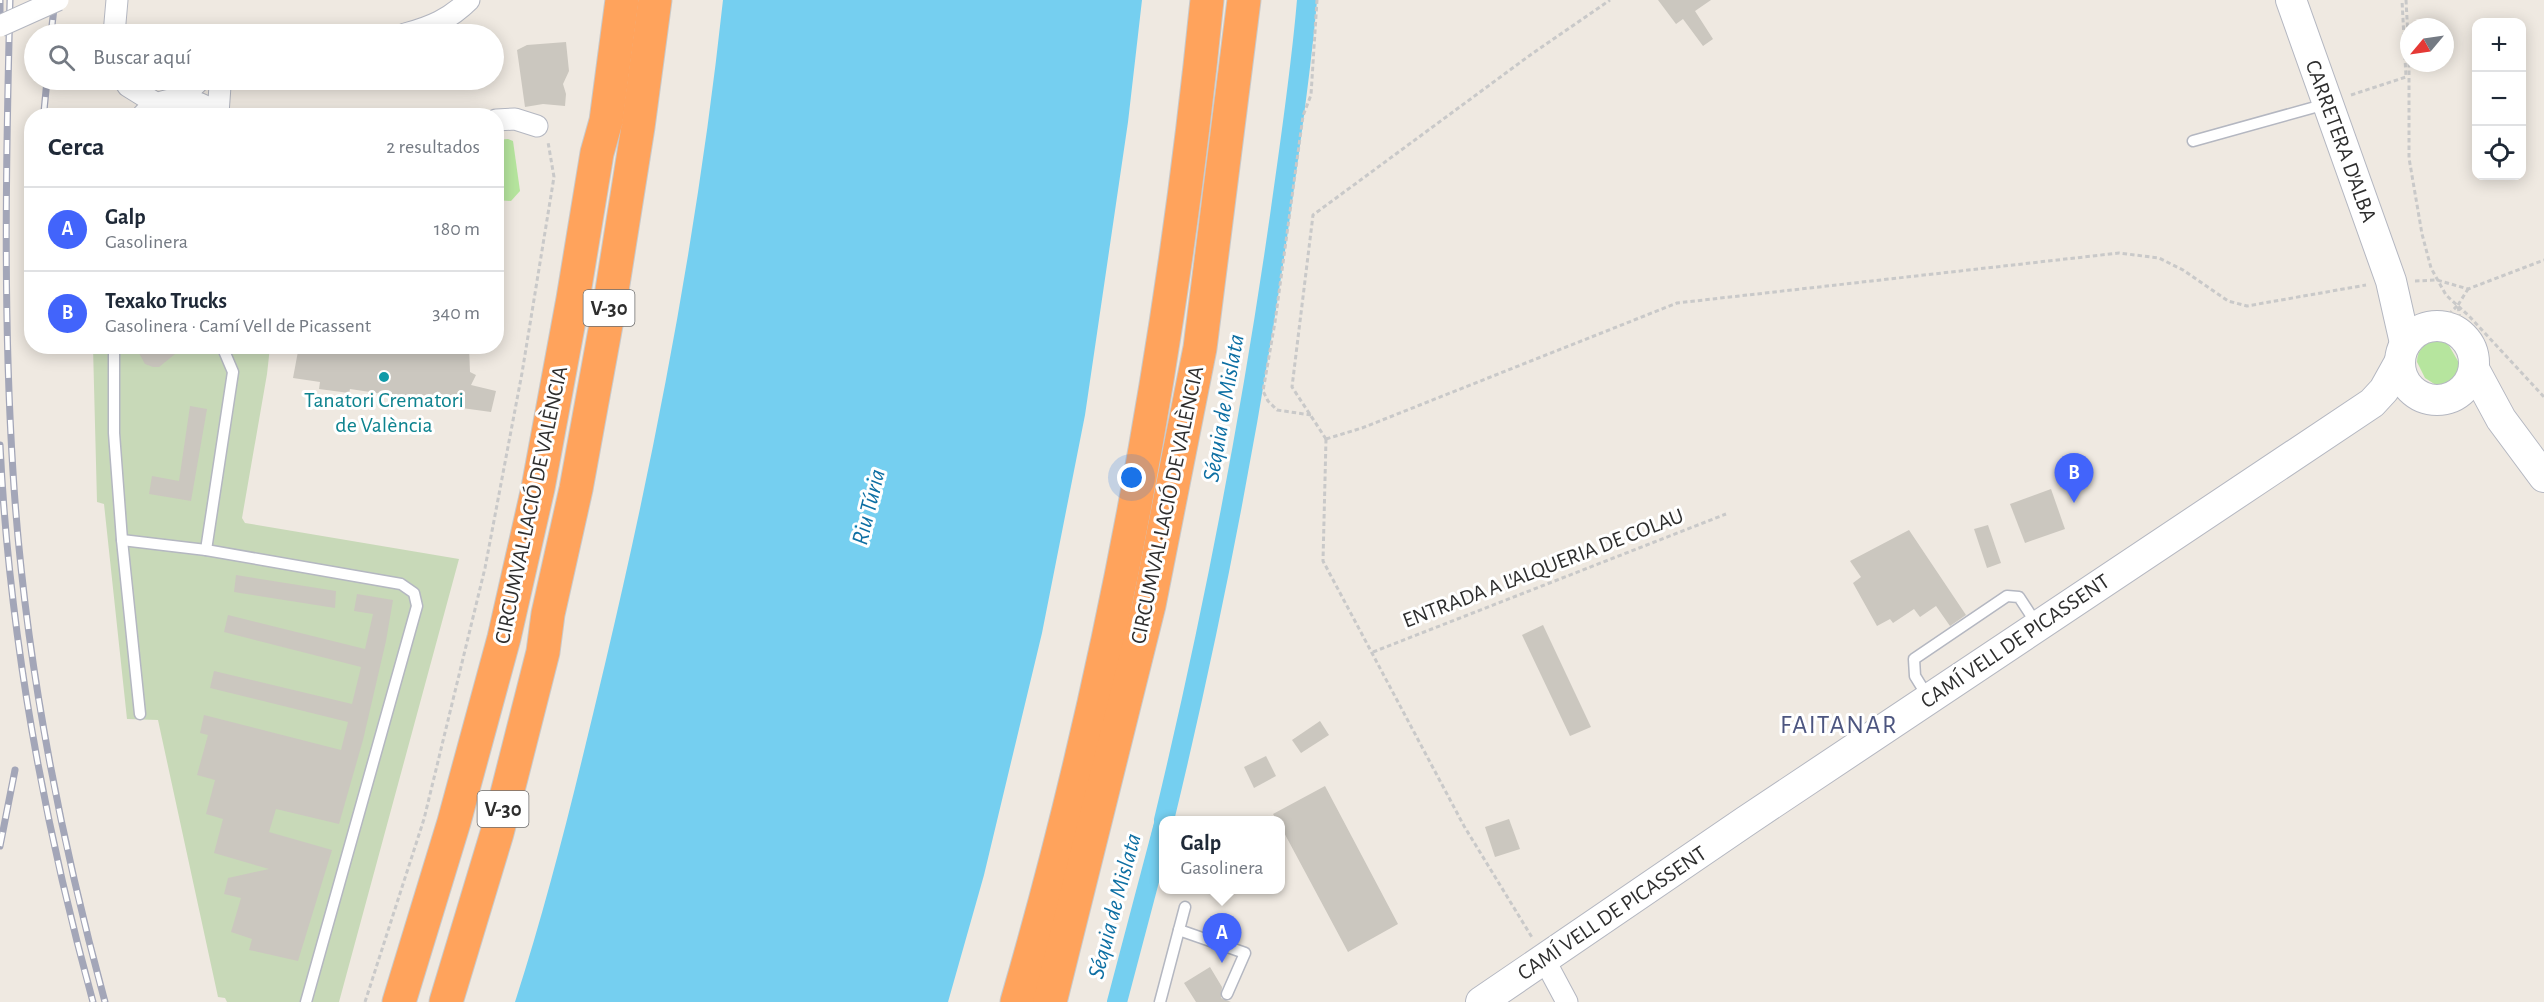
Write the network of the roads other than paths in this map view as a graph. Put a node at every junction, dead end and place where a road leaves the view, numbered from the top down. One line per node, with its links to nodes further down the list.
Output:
1 (58, 0): 12 (street, bridge)
2 (117, 0): 10 (street)
3 (469, 0): 11 (street)
4 (606, 0): 25 (highway)
5 (622, 0): 25 (highway, CIRCUMVAL·LACIÓ DE VALÈNCIA / V-30)
6 (655, 0): 35 (highway, CIRCUMVAL·LACIÓ DE VALÈNCIA / V-30)
7 (1208, 0): 47 (highway, CIRCUMVAL·LACIÓ DE VALÈNCIA)
8 (1244, 0): 48 (highway, CIRCUMVAL·LACIÓ DE VALÈNCIA)
9 (2291, 0): 17 (street, CARRETERA D'ALBA)
10 (115, 24)
11 (436, 24)
12 (0, 26)
13 (132, 90): 18 (street)
14 (189, 90): 16 (street)
15 (220, 90): 21 (street)
16 (180, 99): 19 (street); 20 (street)
17 (2327, 104): 24 (lane); 26 (street, CARRETERA D'ALBA)
18 (148, 108)
19 (155, 108)
20 (207, 108)
21 (218, 108)
22 (504, 120): 23 (street)
23 (537, 126)
24 (2193, 141)
25 (597, 153): 44 (highway, CIRCUMVAL·LACIÓ DE VALÈNCIA / V-30)
26 (2431, 333): 29 (street); 30 (street); 31 (street, CAMÍ VELL DE PICASSENT)
27 (114, 354): 33 (lane)
28 (225, 354): 34 (lane)
29 (2474, 369): 30 (street); 32 (street)
30 (2436, 398): 31 (street, CAMÍ VELL DE PICASSENT); 32 (street)
31 (2372, 403): 36 (street, CAMÍ VELL DE PICASSENT)
32 (2544, 478)
33 (122, 540): 34 (lane); 38 (lane)
34 (206, 550): 43 (lane)
35 (548, 614): 45 (highway); 46 (highway, CIRCUMVAL·LACIÓ DE VALÈNCIA / V-30)
36 (2038, 626): 37 (street, CAMÍ VELL DE PICASSENT); 37 (lane)
37 (1929, 699): 41 (street, CAMÍ VELL DE PICASSENT)
38 (140, 714)
39 (1185, 907): 40 (lane)
40 (1179, 930): 42 (lane); 49 (lane)
41 (1544, 959): 50 (street, CAMÍ VELL DE PICASSENT); 51 (street)
42 (1227, 994)
43 (306, 1002)
44 (399, 1002)
45 (423, 1002)
46 (446, 1002)
47 (1017, 1002)
48 (1050, 1002)
49 (1160, 1002)
50 (1481, 1002)
51 (1567, 1002)

